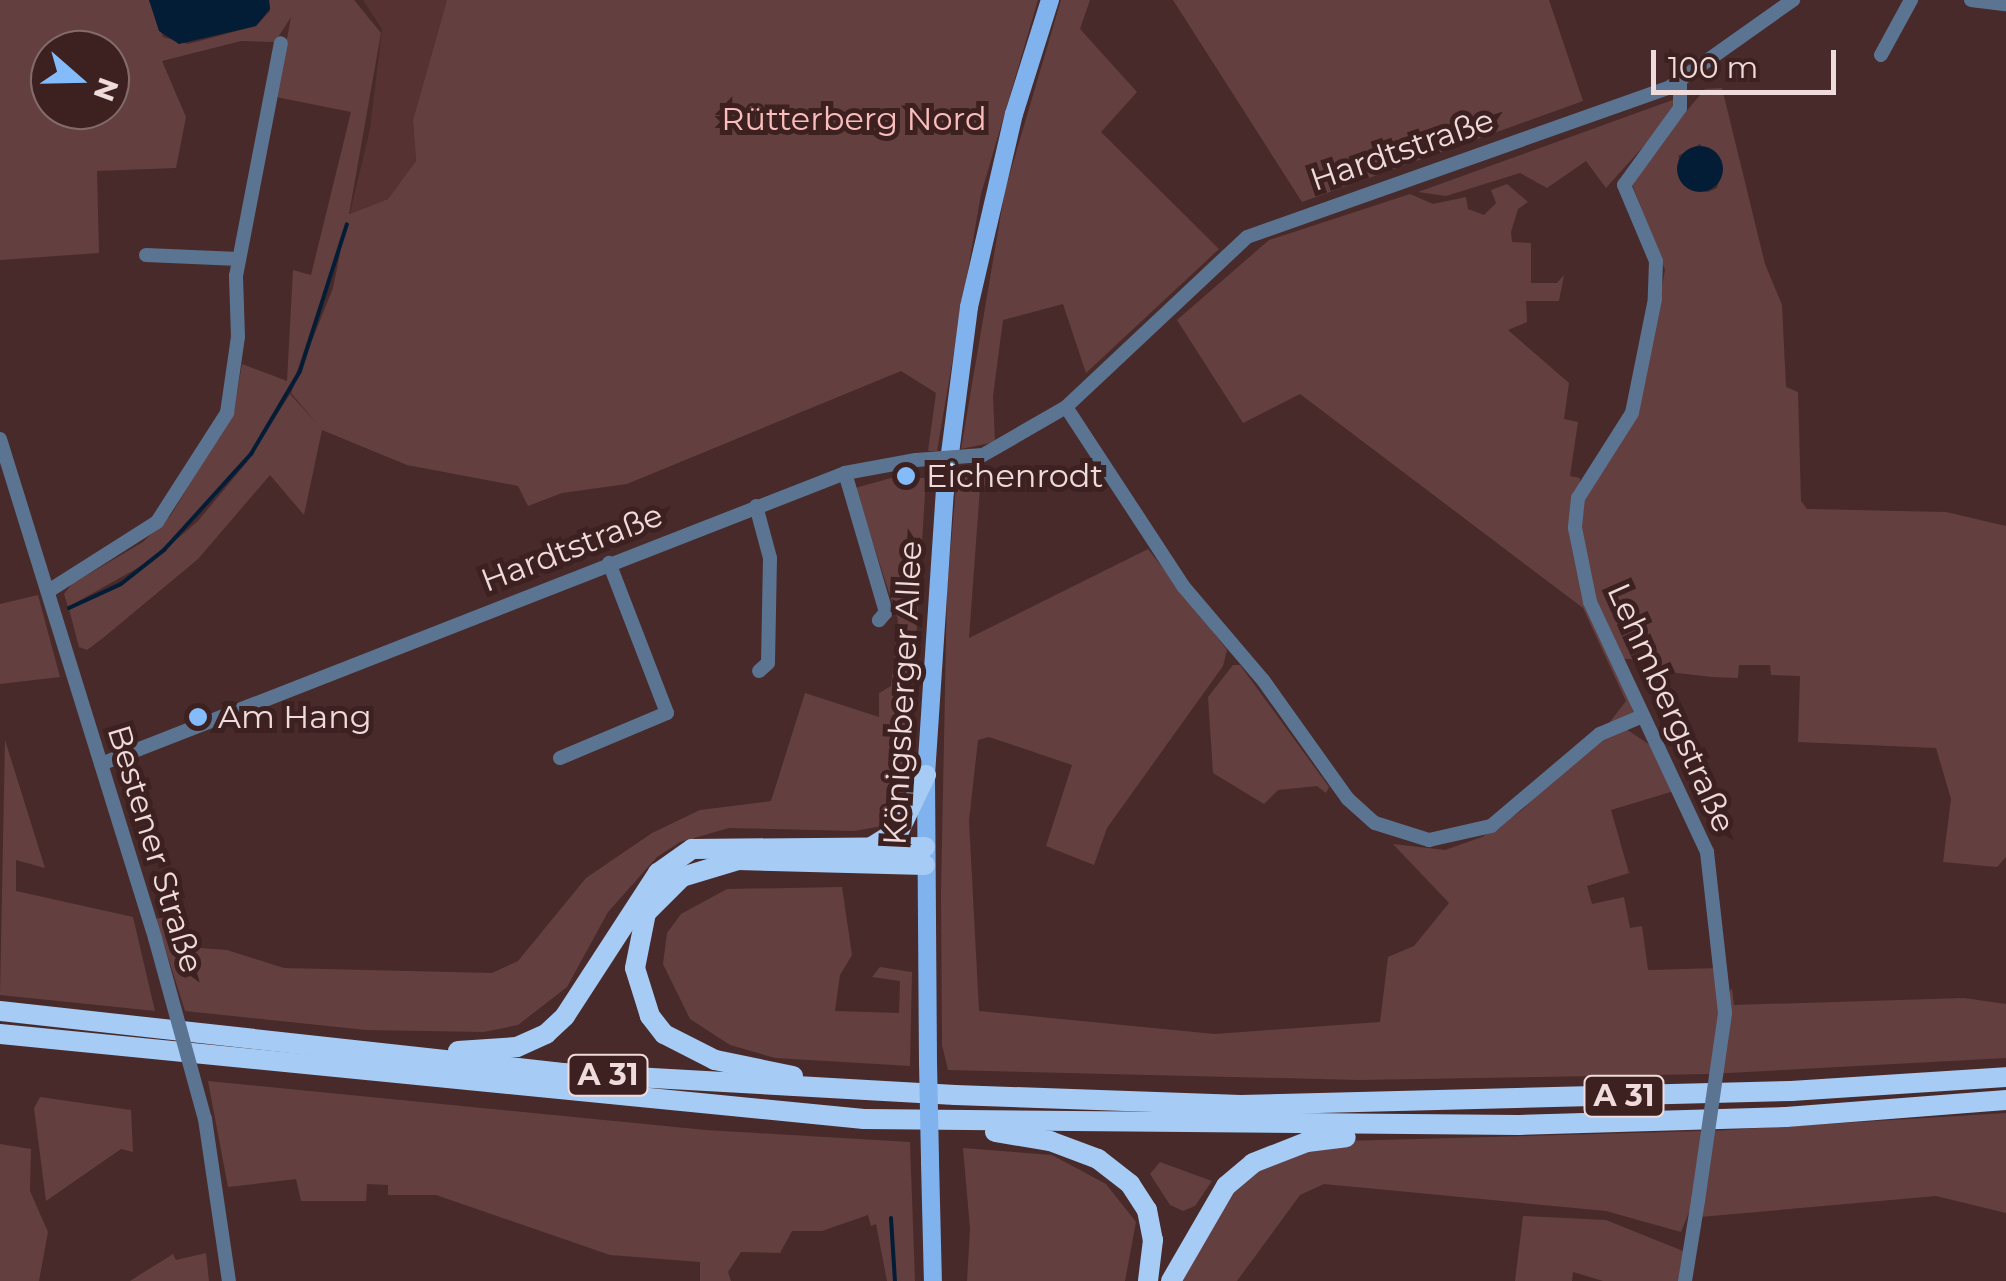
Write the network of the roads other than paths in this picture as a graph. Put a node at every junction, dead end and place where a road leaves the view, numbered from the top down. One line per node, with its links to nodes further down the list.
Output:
1 (1050, 0): 22 (main road, Königsberger Allee)
2 (1793, 0): 8 (street, Hardtstraße)
3 (1912, 0): 7 (street)
4 (1971, 0): 5 (street)
5 (2006, 4)
6 (281, 43): 10 (street)
7 (1881, 55)
8 (1680, 81): 11 (street, Hardtstraße); 19 (street, Lehmbergstraße)
9 (146, 256): 10 (street)
10 (239, 259): 16 (street)
11 (1066, 408): 13 (street, Hardtstraße, bridge); 19 (street)
12 (0, 439): 16 (street, Bestener Straße)
13 (846, 473): 14 (street, Hardtstraße); 17 (street)
14 (756, 506): 15 (street, Hardtstraße); 18 (street)
15 (609, 563): 20 (street); 21 (street, Hardtstraße)
16 (52, 594): 21 (street, Bestener Straße)
17 (879, 620)
18 (759, 671)
19 (1640, 717): 37 (street, Lehmbergstraße, bridge)
20 (560, 758)
21 (101, 764): 33 (street, Bestener Straße, bridge)
22 (926, 775): 23 (highway); 24 (main road, Königsberger Allee)
23 (873, 846): 24 (highway); 27 (highway)
24 (925, 856): 29 (highway); 34 (main road, Königsberger Allee, bridge)
25 (0, 1010): 27 (highway, A 31)
26 (0, 1034): 31 (highway, A 31)
27 (310, 1049): 29 (highway, A 31)
28 (2006, 1078): 29 (highway, A 31)
29 (906, 1094)
30 (2006, 1100): 32 (highway, A 31)
31 (864, 1119): 32 (highway, A 31); 35 (highway)
32 (1519, 1125): 36 (highway)
33 (229, 1281)
34 (933, 1281)
35 (1148, 1281)
36 (1170, 1281)
37 (1685, 1281)

